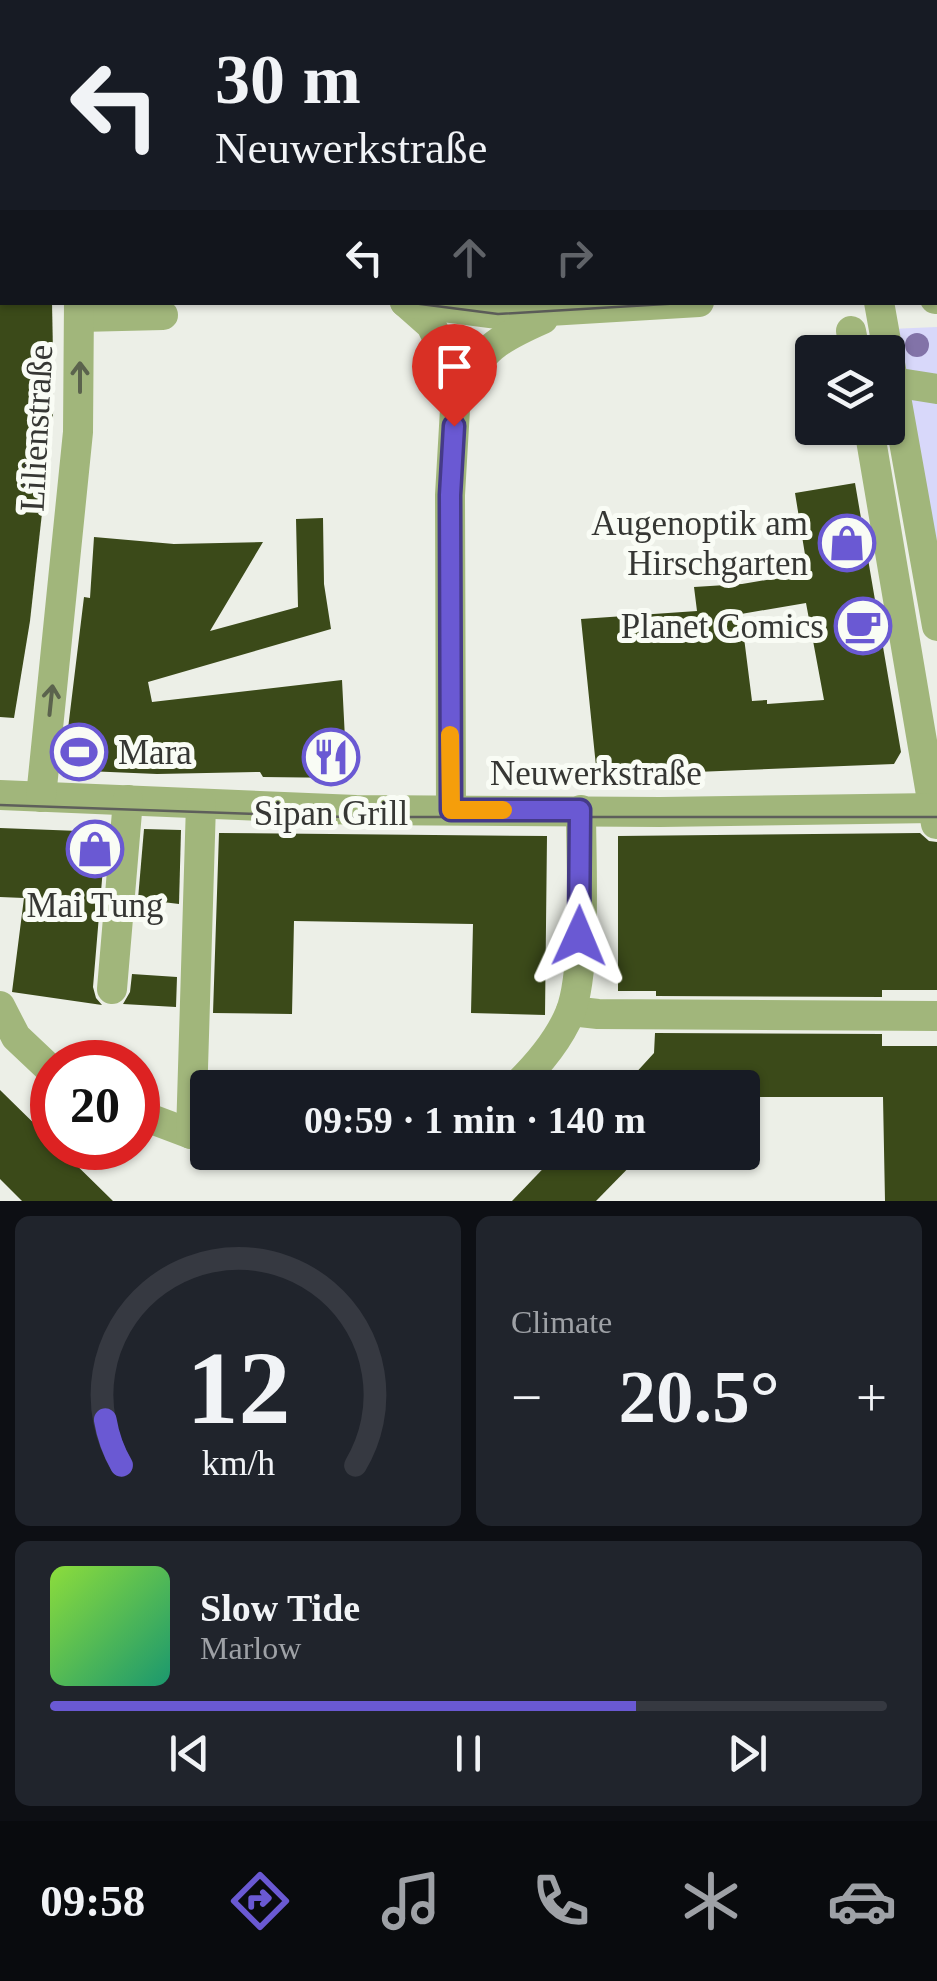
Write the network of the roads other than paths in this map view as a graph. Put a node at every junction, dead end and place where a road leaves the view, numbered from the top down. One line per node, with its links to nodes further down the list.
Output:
1 (408, 305): 11 (street)
2 (428, 305): 6 (street)
3 (640, 305): 6 (street)
4 (880, 305): 8 (street)
5 (80, 310): 7 (street); 17 (street, Lilienstraße, one-way to 5)
6 (558, 312): 11 (street)
7 (163, 315)
8 (885, 335)
9 (905, 384): 10 (street)
10 (937, 390)
11 (456, 392): 21 (street)
12 (905, 440): 14 (street)
13 (872, 445): 19 (street)
14 (932, 569): 15 (street)
15 (937, 626)
16 (0, 795): 17 (street, Neuwerkstraße)
17 (41, 797): 18 (street, Neuwerkstraße)
18 (128, 800): 20 (street, Neuwerkstraße); 23 (street)
19 (934, 802): 22 (street, Neuwerkstraße)
20 (201, 804): 21 (street, Neuwerkstraße); 28 (street)
21 (451, 810): 22 (street, Neuwerkstraße)
22 (580, 810): 25 (street)
23 (112, 988)
24 (0, 1006): 27 (street)
25 (571, 1011): 26 (street); 29 (street)
26 (937, 1016)
27 (30, 1050)
28 (199, 1070)
29 (532, 1070)
30 (160, 1121): 31 (street)
31 (190, 1131)

